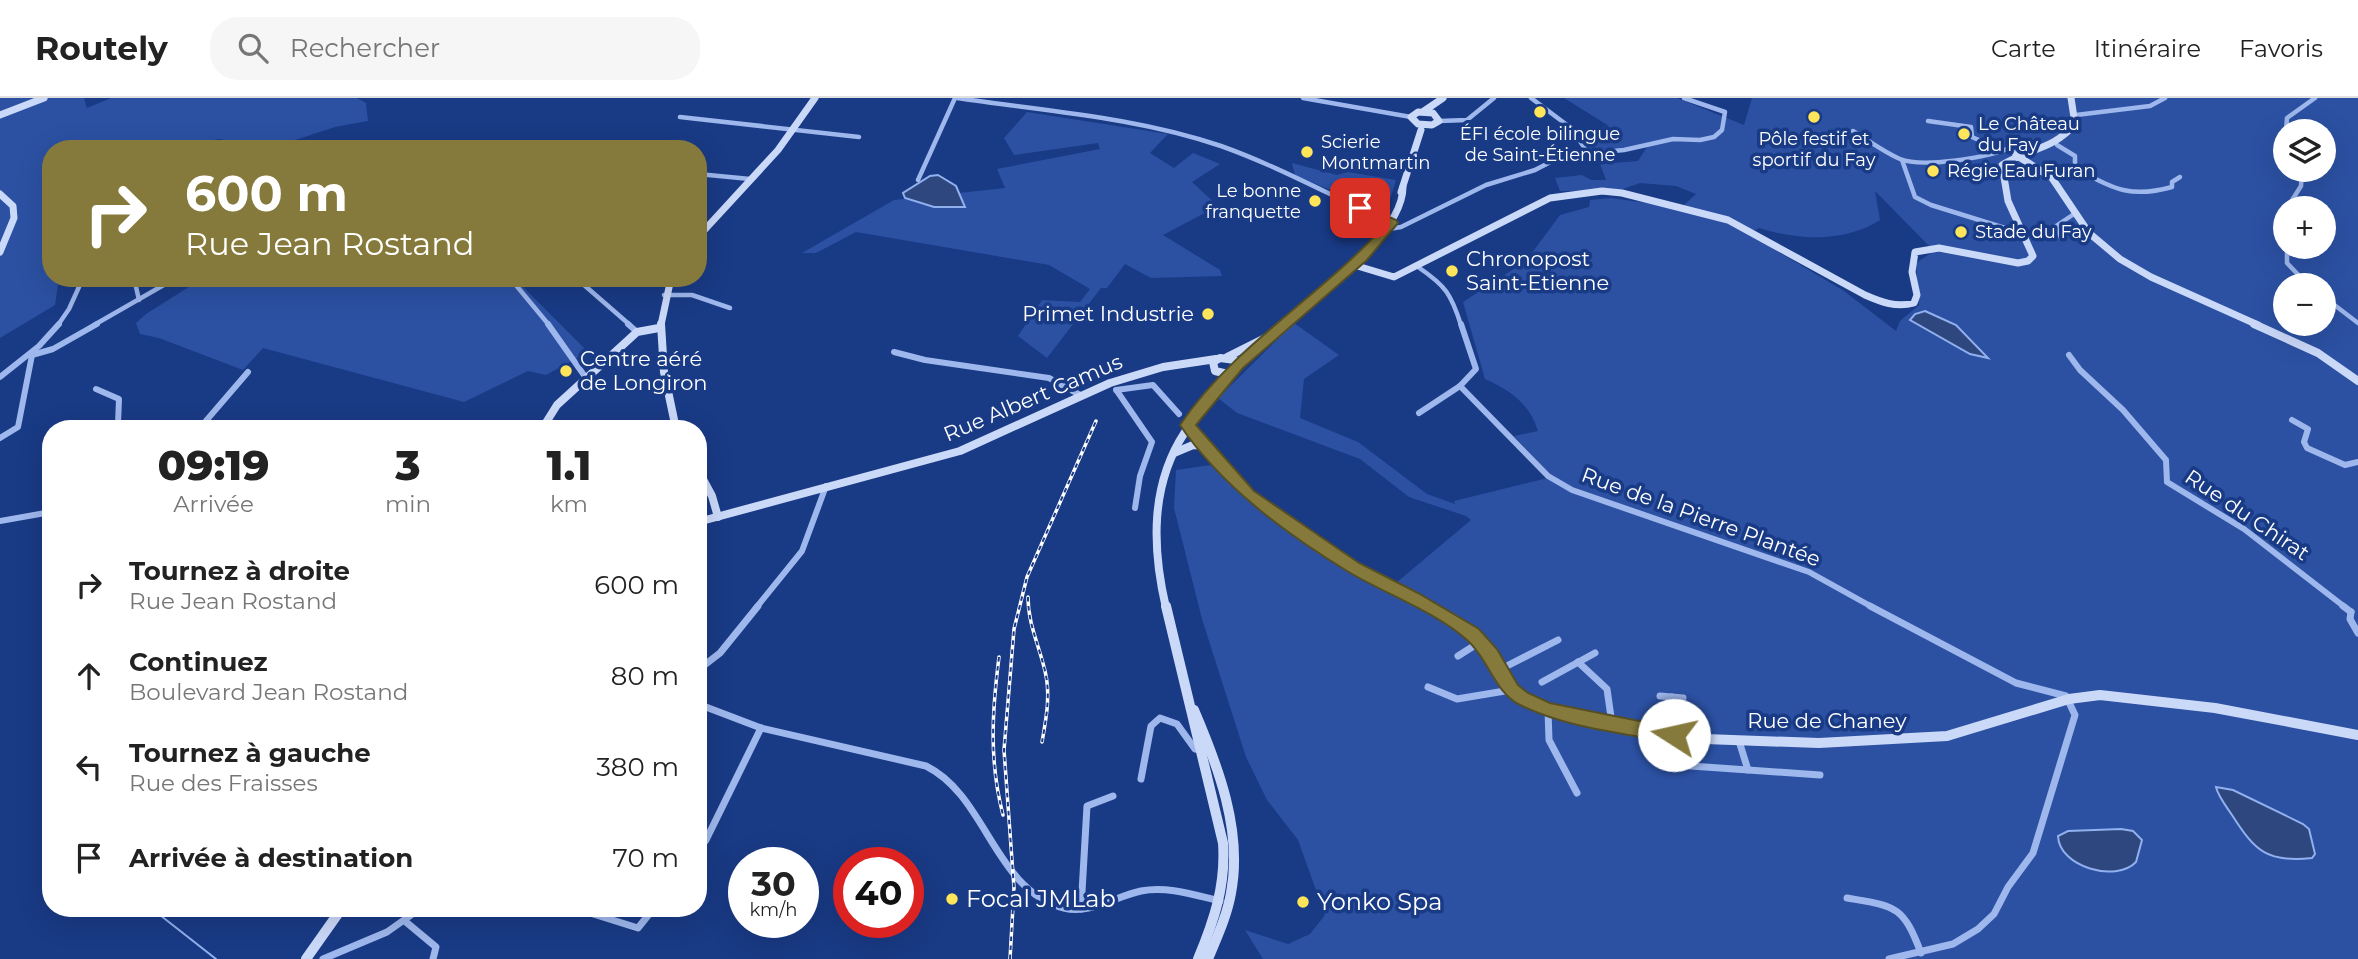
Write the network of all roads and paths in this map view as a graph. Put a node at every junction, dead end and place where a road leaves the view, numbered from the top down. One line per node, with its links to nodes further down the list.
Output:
1 (44, 98): 16 (street)
2 (816, 98): 24 (street)
3 (956, 98): 36 (street); 39 (street)
4 (1303, 98): 13 (street)
5 (1352, 98): 13 (street)
6 (1443, 98): 14 (street)
7 (1494, 98): 19 (street)
8 (1531, 98): 30 (street)
9 (1684, 98): 30 (street)
10 (2071, 98): 17 (street)
11 (2165, 98): 17 (street)
12 (2315, 98): 20 (street)
13 (1348, 106): 21 (street)
14 (1435, 106): 15 (street); 19 (street)
15 (1422, 112): 19 (street); 21 (street)
16 (0, 115)
17 (2076, 115): 28 (street)
18 (680, 117): 24 (street)
19 (1438, 118): 23 (street)
20 (2287, 119)
21 (1413, 120): 23 (street); 25 (street)
22 (1928, 121): 29 (street)
23 (1429, 126): 25 (street)
24 (794, 129): 27 (street); 35 (street)
25 (1421, 130): 39 (street)
26 (1853, 131): 32 (street)
27 (859, 137)
28 (2057, 145): 31 (street); 34 (street)
29 (2001, 150): 31 (street); 32 (street)
30 (1588, 153): 39 (street)
31 (2017, 154): 38 (street); 41 (street)
32 (1902, 160): 41 (street)
33 (707, 175): 35 (street)
34 (2180, 177)
35 (750, 180): 40 (street)
36 (918, 180)
37 (0, 194): 43 (street)
38 (2074, 214): 42 (street); 72 (street)
39 (1390, 226): 45 (street)
40 (707, 227)
41 (2021, 233): 46 (street)
42 (2061, 238)
43 (0, 252)
44 (2287, 259): 47 (street)
45 (1354, 265): 46 (street); 61 (street)
46 (1418, 267): 75 (street)
47 (2297, 273)
48 (80, 287): 63 (street)
49 (136, 287): 55 (street)
50 (160, 287): 55 (street)
51 (518, 287): 71 (street)
52 (586, 287): 60 (street)
53 (667, 287): 54 (street)
54 (664, 295): 57 (street); 59 (street)
55 (139, 300): 63 (street)
56 (2336, 306): 58 (street)
57 (730, 308)
58 (2358, 323)
59 (659, 328): 60 (street); 84 (street)
60 (637, 332): 71 (street)
61 (1271, 336): 65 (street); 66 (street)
62 (894, 352): 78 (street)
63 (32, 355): 70 (street); 87 (street)
64 (2069, 355): 99 (street, Rue du Chirat)
65 (1227, 357): 66 (street); 67 (street)
66 (1238, 365): 69 (street)
67 (1216, 367): 69 (street); 73 (street, Rue Albert Camus); 74 (street)
68 (248, 372): 82 (street)
69 (1232, 373): 74 (street)
70 (0, 377)
71 (586, 378): 83 (street)
72 (2358, 381)
73 (1110, 383): 77 (street); 78 (street, Rue Albert Camus)
74 (1222, 384): 86 (street)
75 (1460, 386): 79 (street); 114 (street, Rue de la Pierre Plantée)
76 (96, 389): 81 (street)
77 (1118, 391): 80 (street); 93 (street)
78 (1082, 396): 92 (street, Rue Albert Camus)
79 (1419, 413)
80 (1179, 414)
81 (118, 420)
82 (207, 420)
83 (548, 420)
84 (672, 420)
85 (2292, 420): 90 (street)
86 (1187, 425): 88 (street, Rue de Chaney); 89 (street)
87 (0, 438)
88 (1209, 447): 89 (street); 102 (street, Rue de Chaney)
89 (1172, 454): 122 (street)
90 (2358, 462)
91 (707, 486): 95 (street)
92 (826, 486): 95 (street, Rue Albert Camus); 106 (street)
93 (1135, 508)
94 (42, 514): 97 (street)
95 (717, 515): 96 (street, Rue Albert Camus)
96 (707, 517)
97 (0, 521)
98 (2358, 604): 99 (street)
99 (2351, 612): 100 (street)
100 (2358, 634)
101 (1558, 640): 107 (street)
102 (1481, 642): 104 (street); 107 (street, Rue de Chaney)
103 (1595, 653): 105 (street)
104 (1458, 656)
105 (1578, 662): 108 (street); 117 (street)
106 (707, 663)
107 (1499, 670): 110 (street, Rue de Chaney)
108 (1542, 682)
109 (1428, 687): 110 (street)
110 (1511, 690): 116 (street, Rue de Chaney)
111 (1660, 696): 112 (street)
112 (1672, 697): 113 (street); 119 (street)
113 (1683, 698)
114 (2069, 699): 120 (street, Rue de Chaney); 121 (street, Rue de Chaney); 138 (street)
115 (707, 707): 118 (street)
116 (1548, 710): 117 (street, Rue de Chaney); 127 (street)
117 (1612, 724): 119 (street, Rue de Chaney)
118 (761, 728): 129 (street); 132 (street)
119 (1674, 735): 121 (street, Rue de Chaney)
120 (2358, 735)
121 (1739, 741): 124 (street)
122 (1202, 749): 126 (street); 131 (street); 131 (street)
123 (1691, 766): 124 (street)
124 (1748, 770): 125 (street)
125 (1820, 775)
126 (1141, 779)
127 (1577, 793)
128 (1114, 796): 132 (street)
129 (707, 838)
130 (1847, 898): 138 (street)
131 (1224, 902): 132 (street); 142 (street); 143 (street)
132 (1081, 909)
133 (336, 917): 139 (street)
134 (412, 917): 137 (street)
135 (603, 917): 136 (street)
136 (647, 917)
137 (407, 922): 140 (street); 141 (street)
138 (1921, 953): 144 (street)
139 (306, 959)
140 (323, 959)
141 (433, 959)
142 (1198, 959)
143 (1208, 959)
144 (1889, 959)

